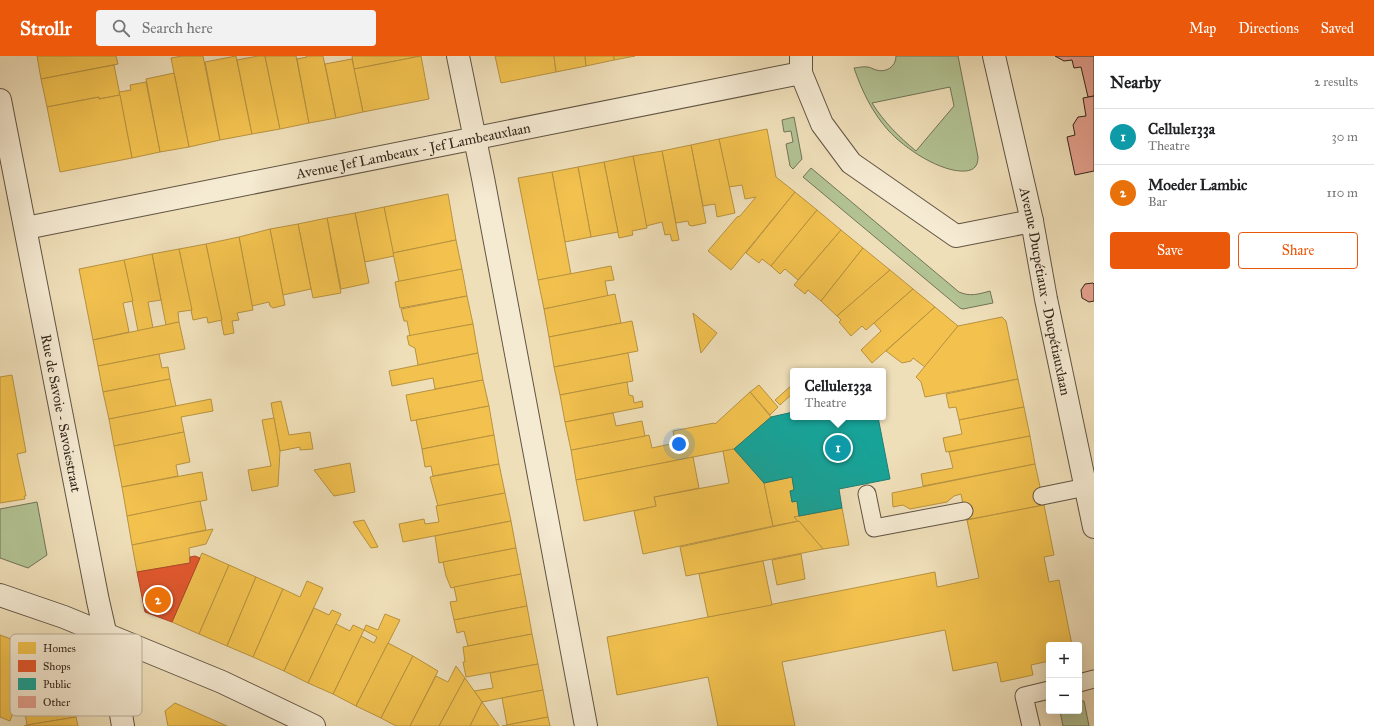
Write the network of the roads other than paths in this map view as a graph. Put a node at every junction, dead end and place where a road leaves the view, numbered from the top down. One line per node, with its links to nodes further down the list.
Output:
1 (458, 56): 5 (street)
2 (994, 56): 6 (street, Avenue Ducpétiaux - Ducpétiauxlaan)
3 (801, 64): 5 (street, Avenue Jef Lambeaux - Jef Lambeauxlaan); 6 (street)
4 (0, 100): 7 (street, Rue de Savoie - Savoiestraat)
5 (475, 137): 7 (street, Avenue Jef Lambeaux - Jef Lambeauxlaan); 22 (street)
6 (1032, 221): 8 (street, Avenue Ducpétiaux - Ducpétiauxlaan)
7 (26, 228): 14 (street, Rue de Savoie - Savoiestraat)
8 (1086, 487): 10 (lane); 12 (street, Avenue Ducpétiaux - Ducpétiauxlaan)
9 (867, 494): 11 (lane)
10 (1042, 496)
11 (964, 511)
12 (1094, 527)
13 (0, 595): 14 (street)
14 (106, 634)
15 (142, 649): 21 (street)
16 (1094, 679): 17 (lane)
17 (1082, 682)
18 (1046, 691): 23 (lane)
19 (121, 716): 20 (street, Rue de Savoie - Savoiestraat)
20 (123, 726)
21 (314, 726)
22 (586, 726)
23 (1031, 726)

